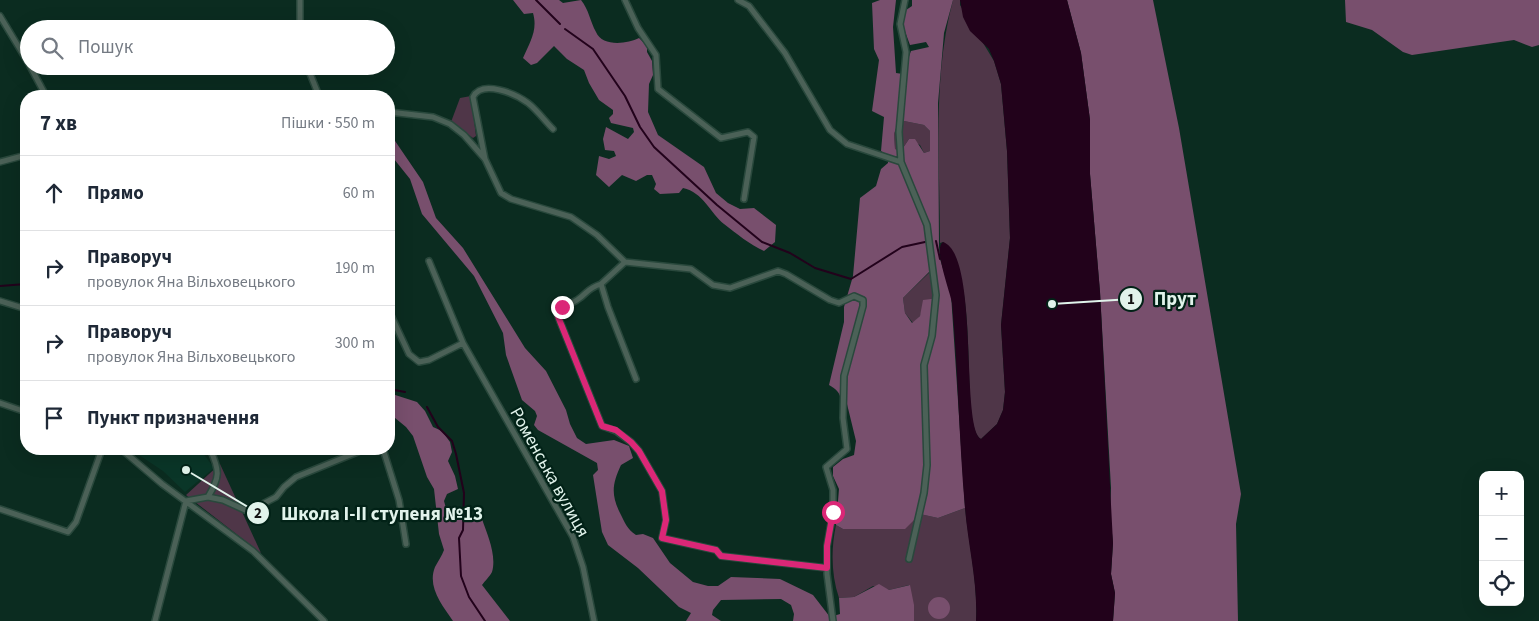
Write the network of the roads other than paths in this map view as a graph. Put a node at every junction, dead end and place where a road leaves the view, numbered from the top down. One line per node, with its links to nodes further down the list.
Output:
1 (300, 0): 6 (street)
2 (624, 0): 18 (street)
3 (738, 0): 17 (street)
4 (905, 0): 17 (street)
5 (0, 16): 7 (street)
6 (300, 20)
7 (20, 50)
8 (34, 75): 10 (street)
9 (310, 75): 11 (street)
10 (43, 90)
11 (316, 90)
12 (395, 113): 15 (street)
13 (553, 129): 15 (street)
14 (20, 157): 16 (street)
15 (485, 159): 20 (street)
16 (0, 162)
17 (900, 162): 40 (street)
18 (744, 199)
19 (429, 261): 25 (street, Роменська вулиця)
20 (625, 262): 21 (street); 41 (street)
21 (601, 284): 26 (street); 41 (street)
22 (0, 301): 23 (street)
23 (20, 307)
24 (395, 324): 25 (street)
25 (463, 344): 44 (street, Роменська вулиця)
26 (636, 379)
27 (0, 403): 28 (street)
28 (20, 410)
29 (100, 455): 38 (street)
30 (128, 455): 37 (street)
31 (211, 455): 35 (street)
32 (213, 455): 35 (street)
33 (350, 455): 36 (street)
34 (385, 455): 39 (street)
35 (215, 459): 36 (street)
36 (208, 497): 37 (street)
37 (186, 501): 42 (street); 43 (street)
38 (0, 510)
39 (406, 544)
40 (909, 559)
41 (827, 568): 45 (street)
42 (155, 621)
43 (324, 621)
44 (594, 621)
45 (833, 621)

